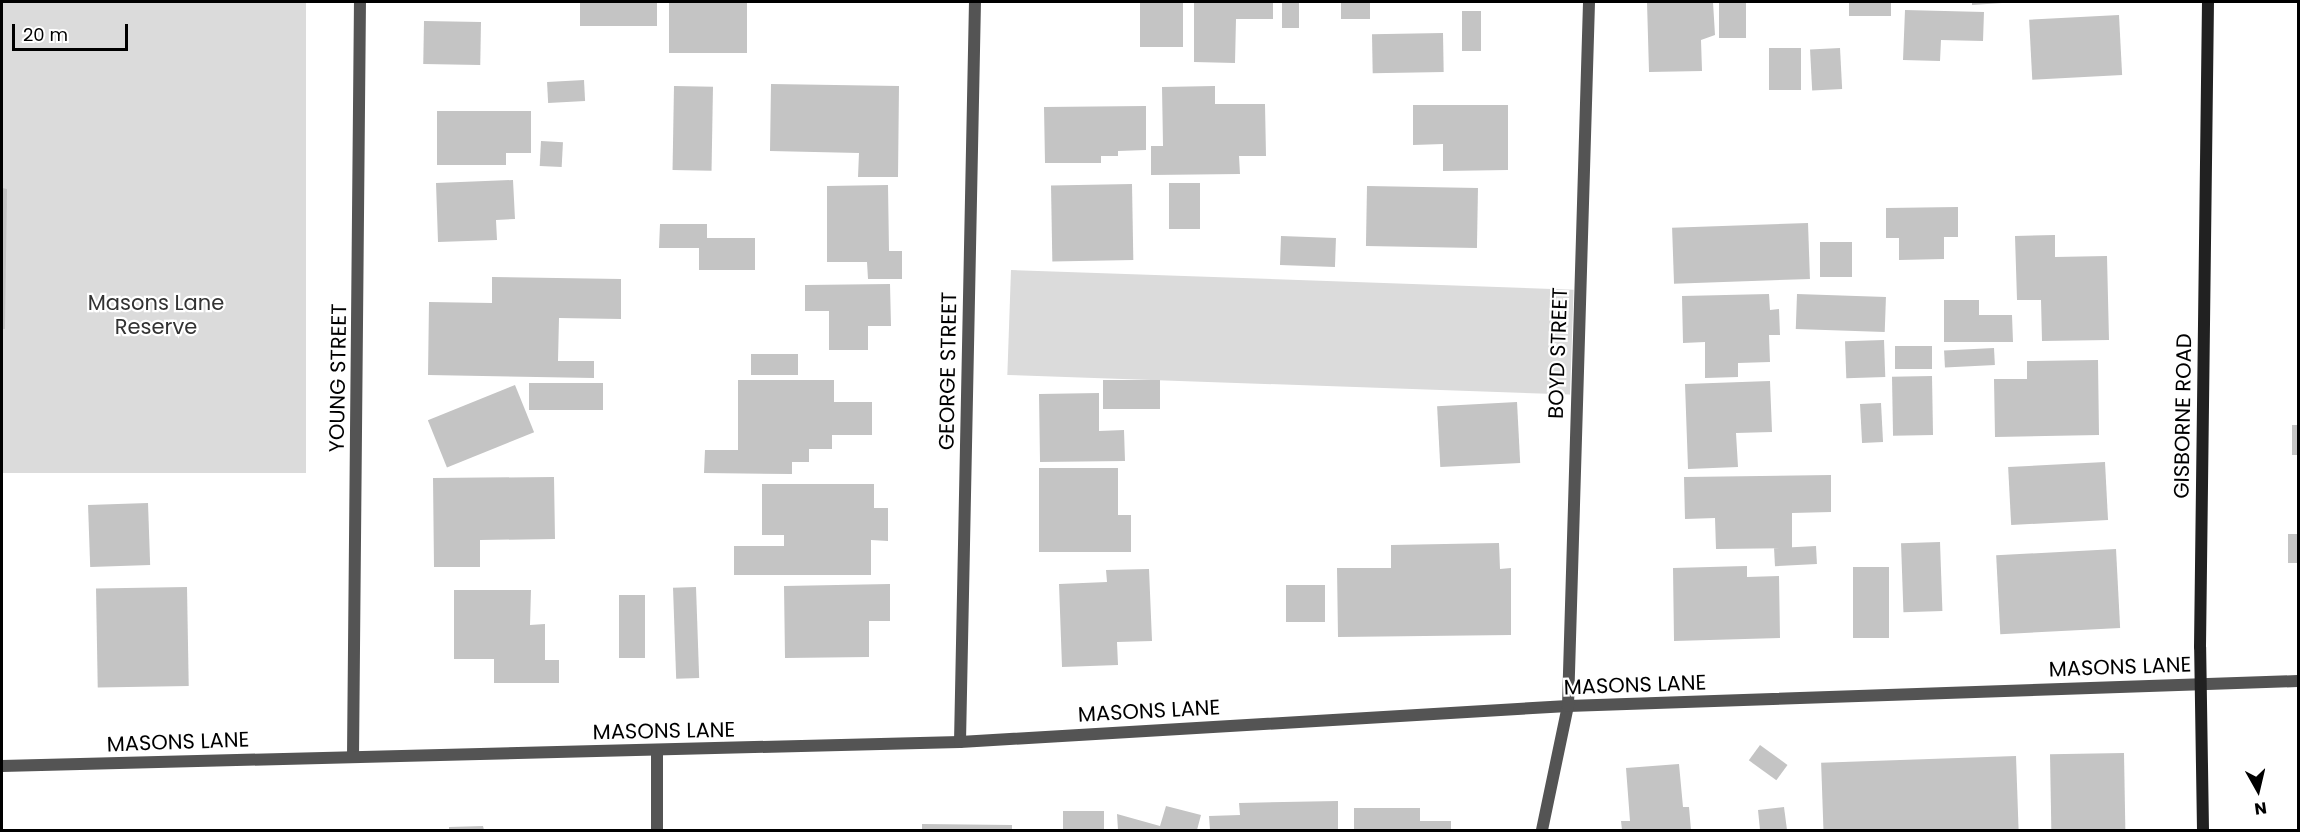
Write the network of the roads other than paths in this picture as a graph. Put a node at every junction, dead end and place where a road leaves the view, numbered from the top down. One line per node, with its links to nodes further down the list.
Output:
1 (360, 2): 10 (street, YOUNG STREET)
2 (975, 2): 8 (street, GEORGE STREET)
3 (1589, 2): 7 (street, BOYD STREET)
4 (2208, 2): 6 (main road, GISBORNE ROAD)
5 (2298, 681): 6 (street, MASONS LANE)
6 (2201, 683): 7 (street, MASONS LANE); 14 (main road, GISBORNE ROAD)
7 (1568, 706): 8 (street, MASONS LANE); 13 (street, BOYD STREET)
8 (960, 742): 9 (street, MASONS LANE)
9 (657, 751): 10 (street, MASONS LANE); 12 (street)
10 (354, 756): 11 (street, MASONS LANE)
11 (2, 766)
12 (657, 831)
13 (1542, 831)
14 (2203, 831)

